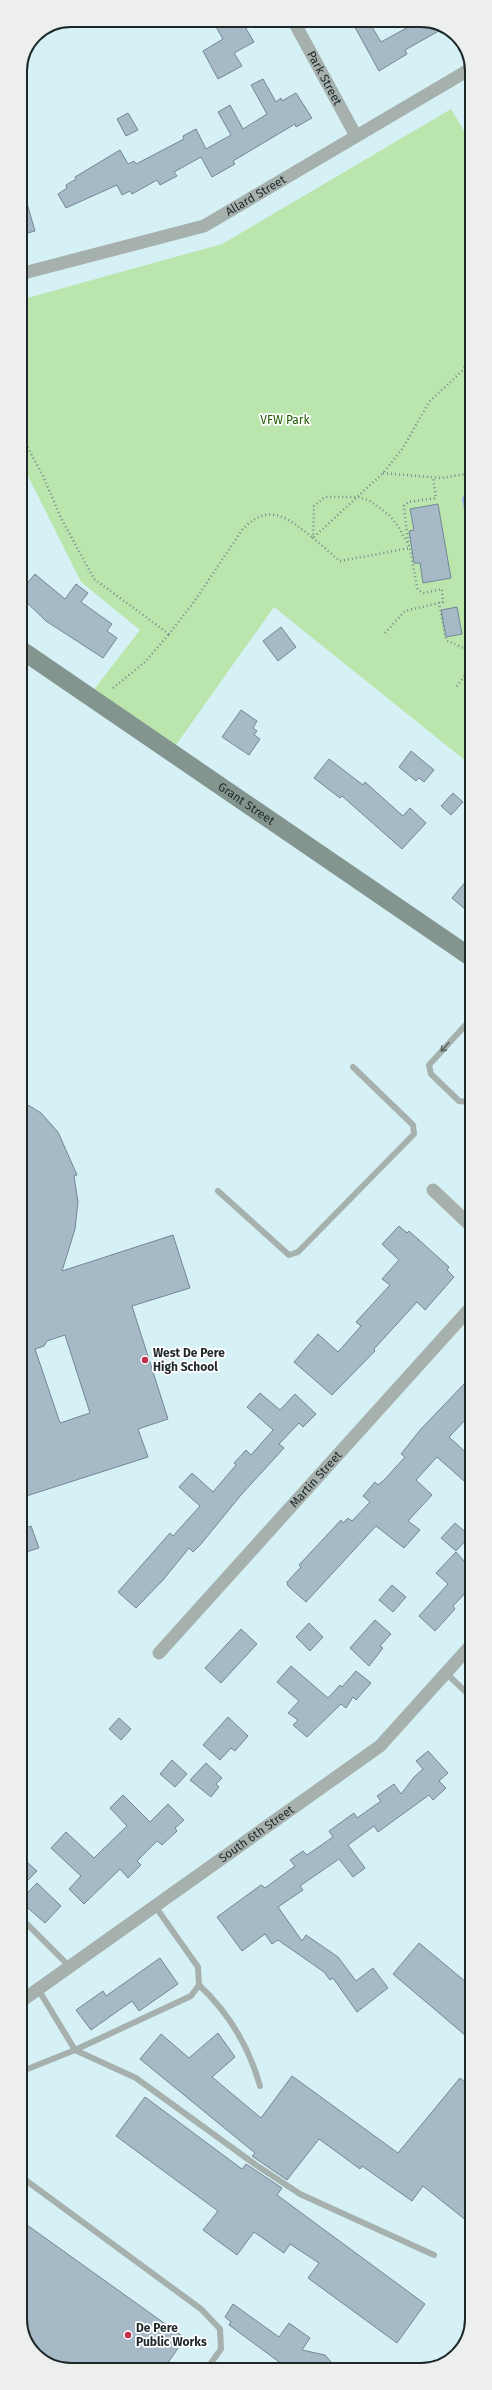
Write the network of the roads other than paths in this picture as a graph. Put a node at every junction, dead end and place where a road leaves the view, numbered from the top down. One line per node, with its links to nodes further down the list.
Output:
1 (297, 27): 3 (street, Park Street)
2 (465, 72): 3 (street, Allard Street)
3 (356, 136): 4 (street, Allard Street)
4 (27, 272)
5 (27, 654): 6 (street, Grant Street)
6 (465, 953)
7 (465, 1026): 9 (lane, one-way to 9)
8 (353, 1067): 11 (lane)
9 (465, 1102)
10 (433, 1190): 12 (street)
11 (218, 1191)
12 (465, 1220)
13 (465, 1314): 14 (street, Martin Street)
14 (159, 1652)
15 (465, 1652): 16 (street, South 6th Street)
16 (446, 1672): 17 (lane); 18 (street, South 6th Street)
17 (465, 1691)
18 (155, 1906): 20 (street, South 6th Street); 21 (lane)
19 (27, 1924): 20 (lane)
20 (70, 1967): 22 (street, South 6th Street)
21 (199, 1985): 24 (lane); 26 (lane)
22 (38, 1989): 23 (street, South 6th Street); 24 (lane)
23 (27, 1997)
24 (75, 2050): 25 (lane); 28 (lane)
25 (27, 2069)
26 (260, 2086)
27 (27, 2181): 29 (lane)
28 (434, 2255)
29 (211, 2363)

